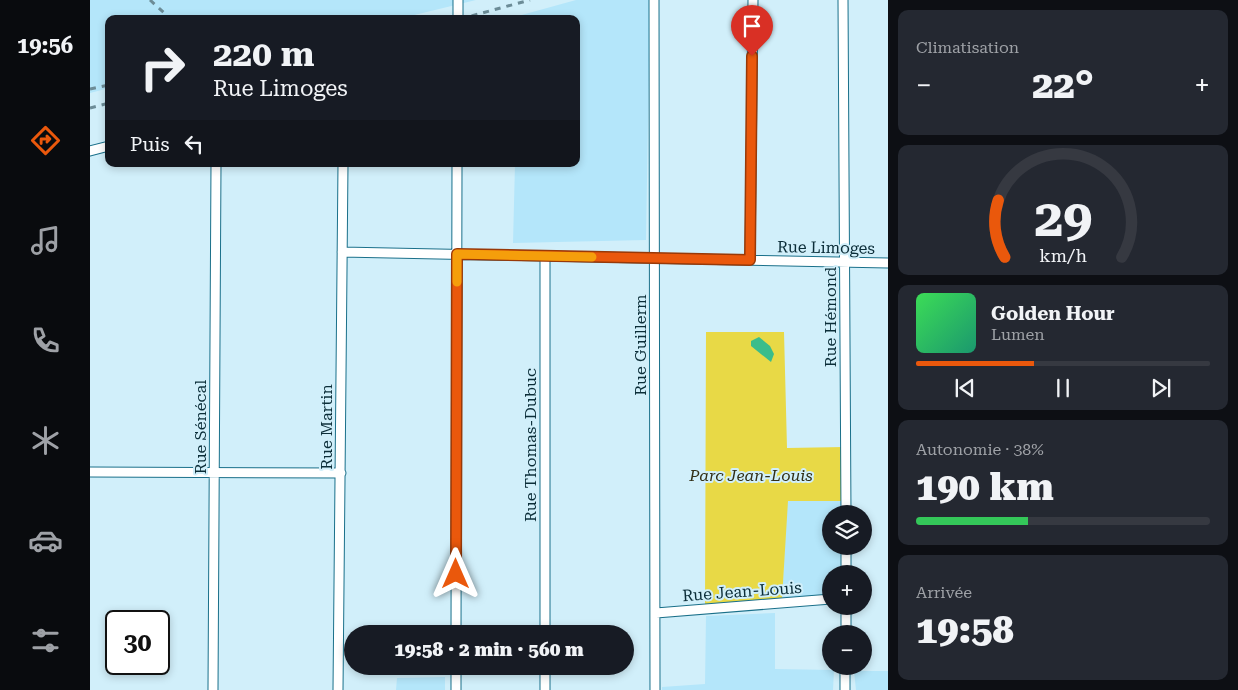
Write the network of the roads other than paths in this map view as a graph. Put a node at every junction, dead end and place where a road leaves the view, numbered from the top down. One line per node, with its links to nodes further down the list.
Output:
1 (458, 0): 5 (street)
2 (654, 0): 14 (street, Rue Guillerm)
3 (752, 0): 15 (street)
4 (843, 0): 16 (street, Rue Hémond)
5 (458, 15)
6 (105, 147): 7 (street)
7 (90, 151)
8 (216, 167): 19 (street, Rue Sénécal)
9 (343, 167): 11 (street, Rue Martin)
10 (457, 167): 12 (street)
11 (342, 252): 12 (street, Rue Limoges); 20 (street, Rue Martin)
12 (457, 254): 13 (street, Rue Limoges); 24 (street)
13 (545, 256): 14 (street, Rue Limoges); 25 (street, Rue Thomas-Dubuc)
14 (654, 258): 15 (street, Rue Limoges); 23 (street, Rue Guillerm)
15 (750, 260): 16 (street, Rue Limoges)
16 (845, 262): 17 (street, Rue Limoges); 21 (street, Rue Hémond)
17 (888, 263)
18 (90, 472): 19 (street)
19 (215, 472): 20 (street); 29 (street, Rue Sénécal)
20 (341, 473): 30 (street, Rue Martin)
21 (846, 505)
22 (822, 600): 23 (street, Rue Jean-Louis)
23 (656, 613): 33 (street, Rue Guillerm)
24 (456, 625)
25 (545, 625)
26 (456, 675): 31 (street)
27 (545, 675): 32 (street)
28 (845, 675): 34 (street)
29 (213, 690)
30 (338, 690)
31 (456, 690)
32 (545, 690)
33 (655, 690)
34 (845, 690)

